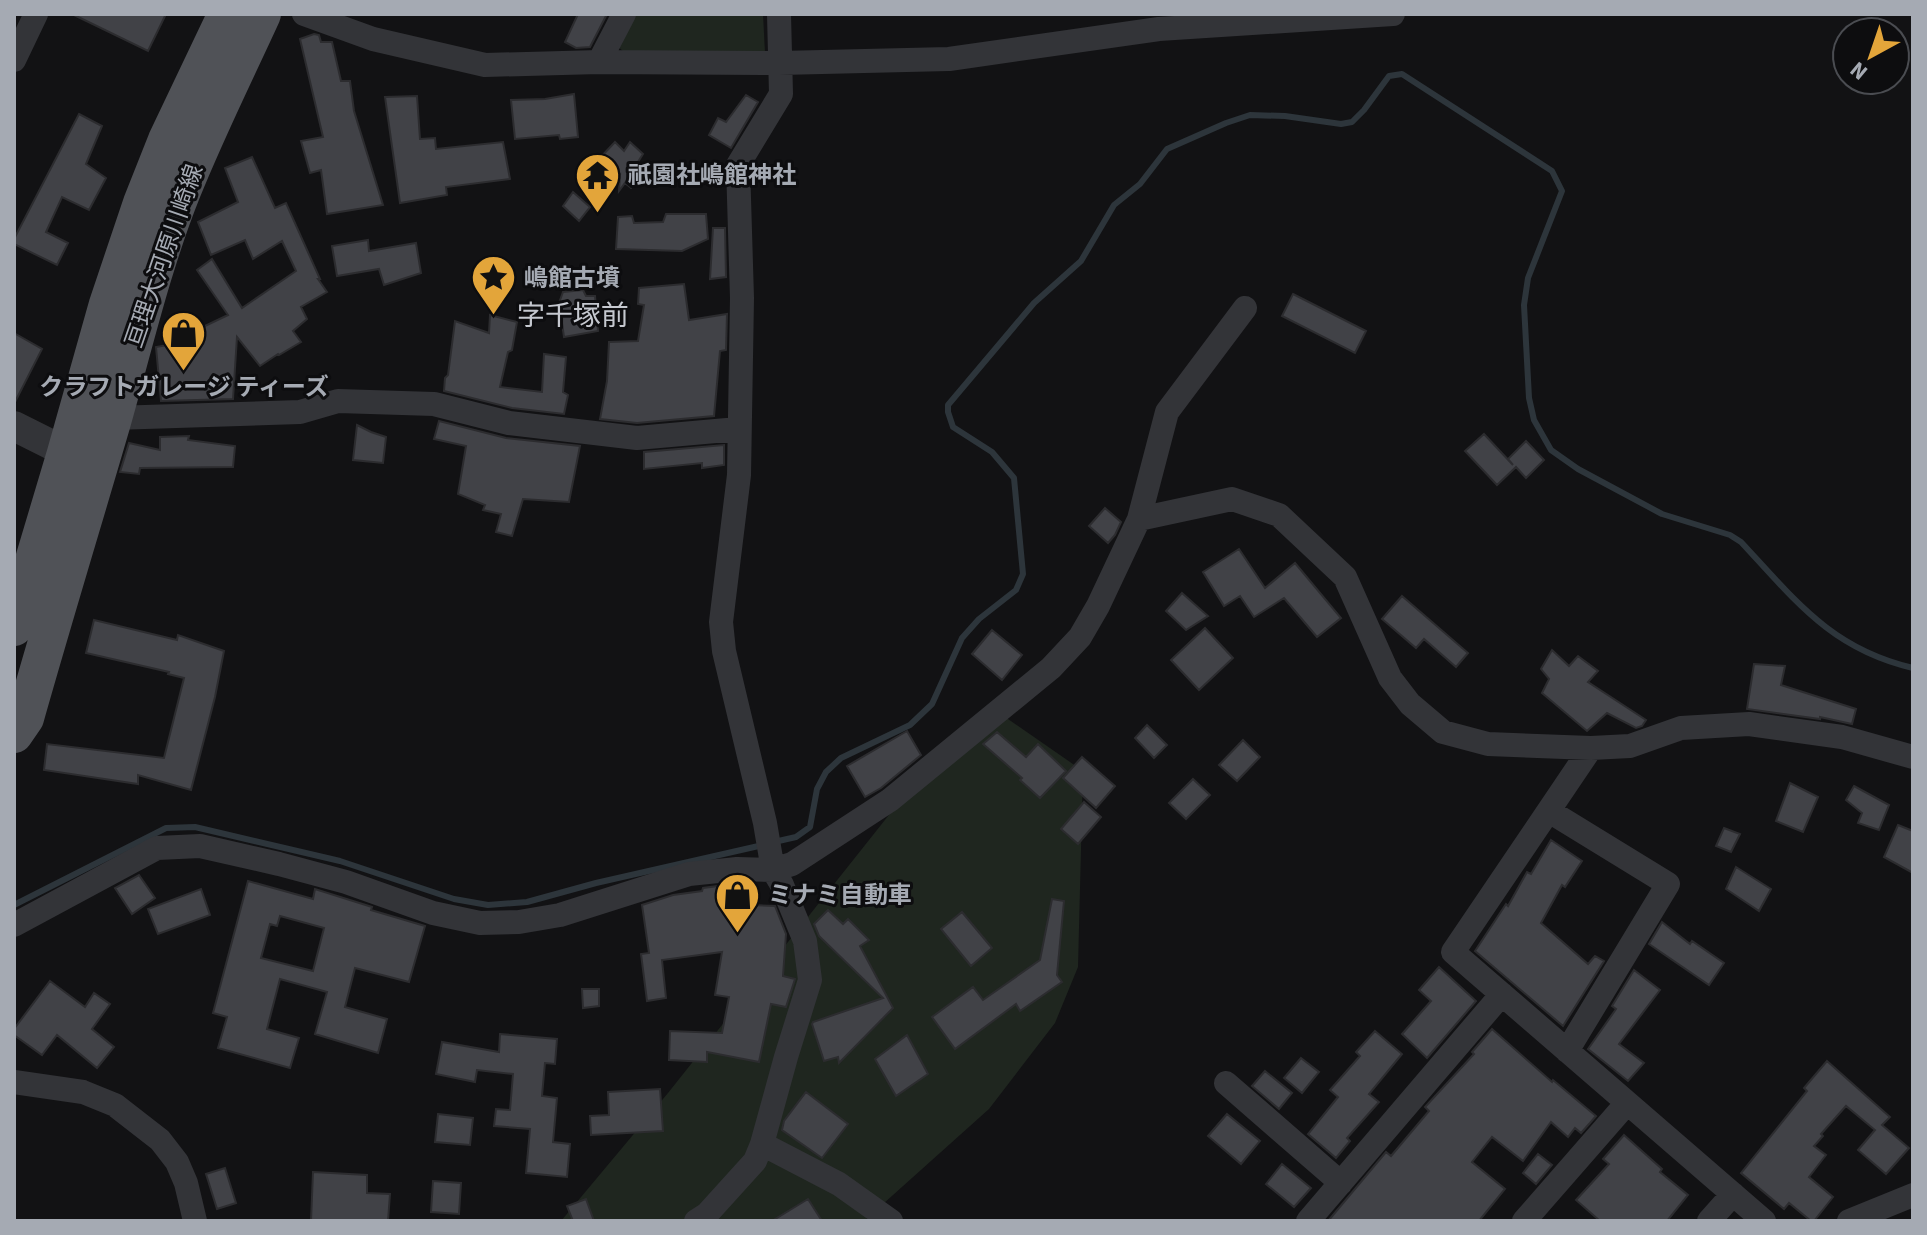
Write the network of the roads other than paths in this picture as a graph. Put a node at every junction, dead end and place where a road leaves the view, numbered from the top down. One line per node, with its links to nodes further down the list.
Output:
1 (36, 14): 8 (street)
2 (227, 14): 15 (main road, 亘理大河原川崎線)
3 (262, 14): 12 (main road, 亘理大河原川崎線)
4 (304, 14): 9 (street)
5 (624, 14): 9 (street)
6 (779, 14): 10 (street)
7 (1393, 14): 10 (street)
8 (14, 60)
9 (599, 62): 10 (street)
10 (780, 63): 14 (street)
11 (1245, 308): 16 (street)
12 (113, 418): 14 (street); 15 (main road, 亘理大河原川崎線)
13 (14, 426): 15 (street)
14 (738, 429): 22 (street)
15 (82, 460): 17 (main road, 亘理大河原川崎線); 18 (main road, 亘理大河原川崎線)
16 (1139, 519): 19 (street); 22 (street)
17 (14, 627)
18 (14, 734)
19 (1591, 748): 20 (street); 21 (street)
20 (1913, 757)
21 (1549, 811): 24 (street); 25 (street)
22 (771, 862): 23 (street); 29 (street)
23 (14, 925)
24 (1502, 994): 25 (street); 30 (street)
25 (1567, 1051): 28 (street)
26 (14, 1082): 33 (street)
27 (1226, 1083): 30 (street)
28 (1627, 1103): 31 (street); 37 (street)
29 (762, 1144): 34 (street); 35 (street)
30 (1341, 1183): 36 (street)
31 (1733, 1194): 38 (street); 39 (street)
32 (1913, 1195): 40 (street)
33 (195, 1221)
34 (696, 1221)
35 (891, 1221)
36 (1308, 1221)
37 (1524, 1221)
38 (1709, 1221)
39 (1764, 1221)
40 (1849, 1221)

